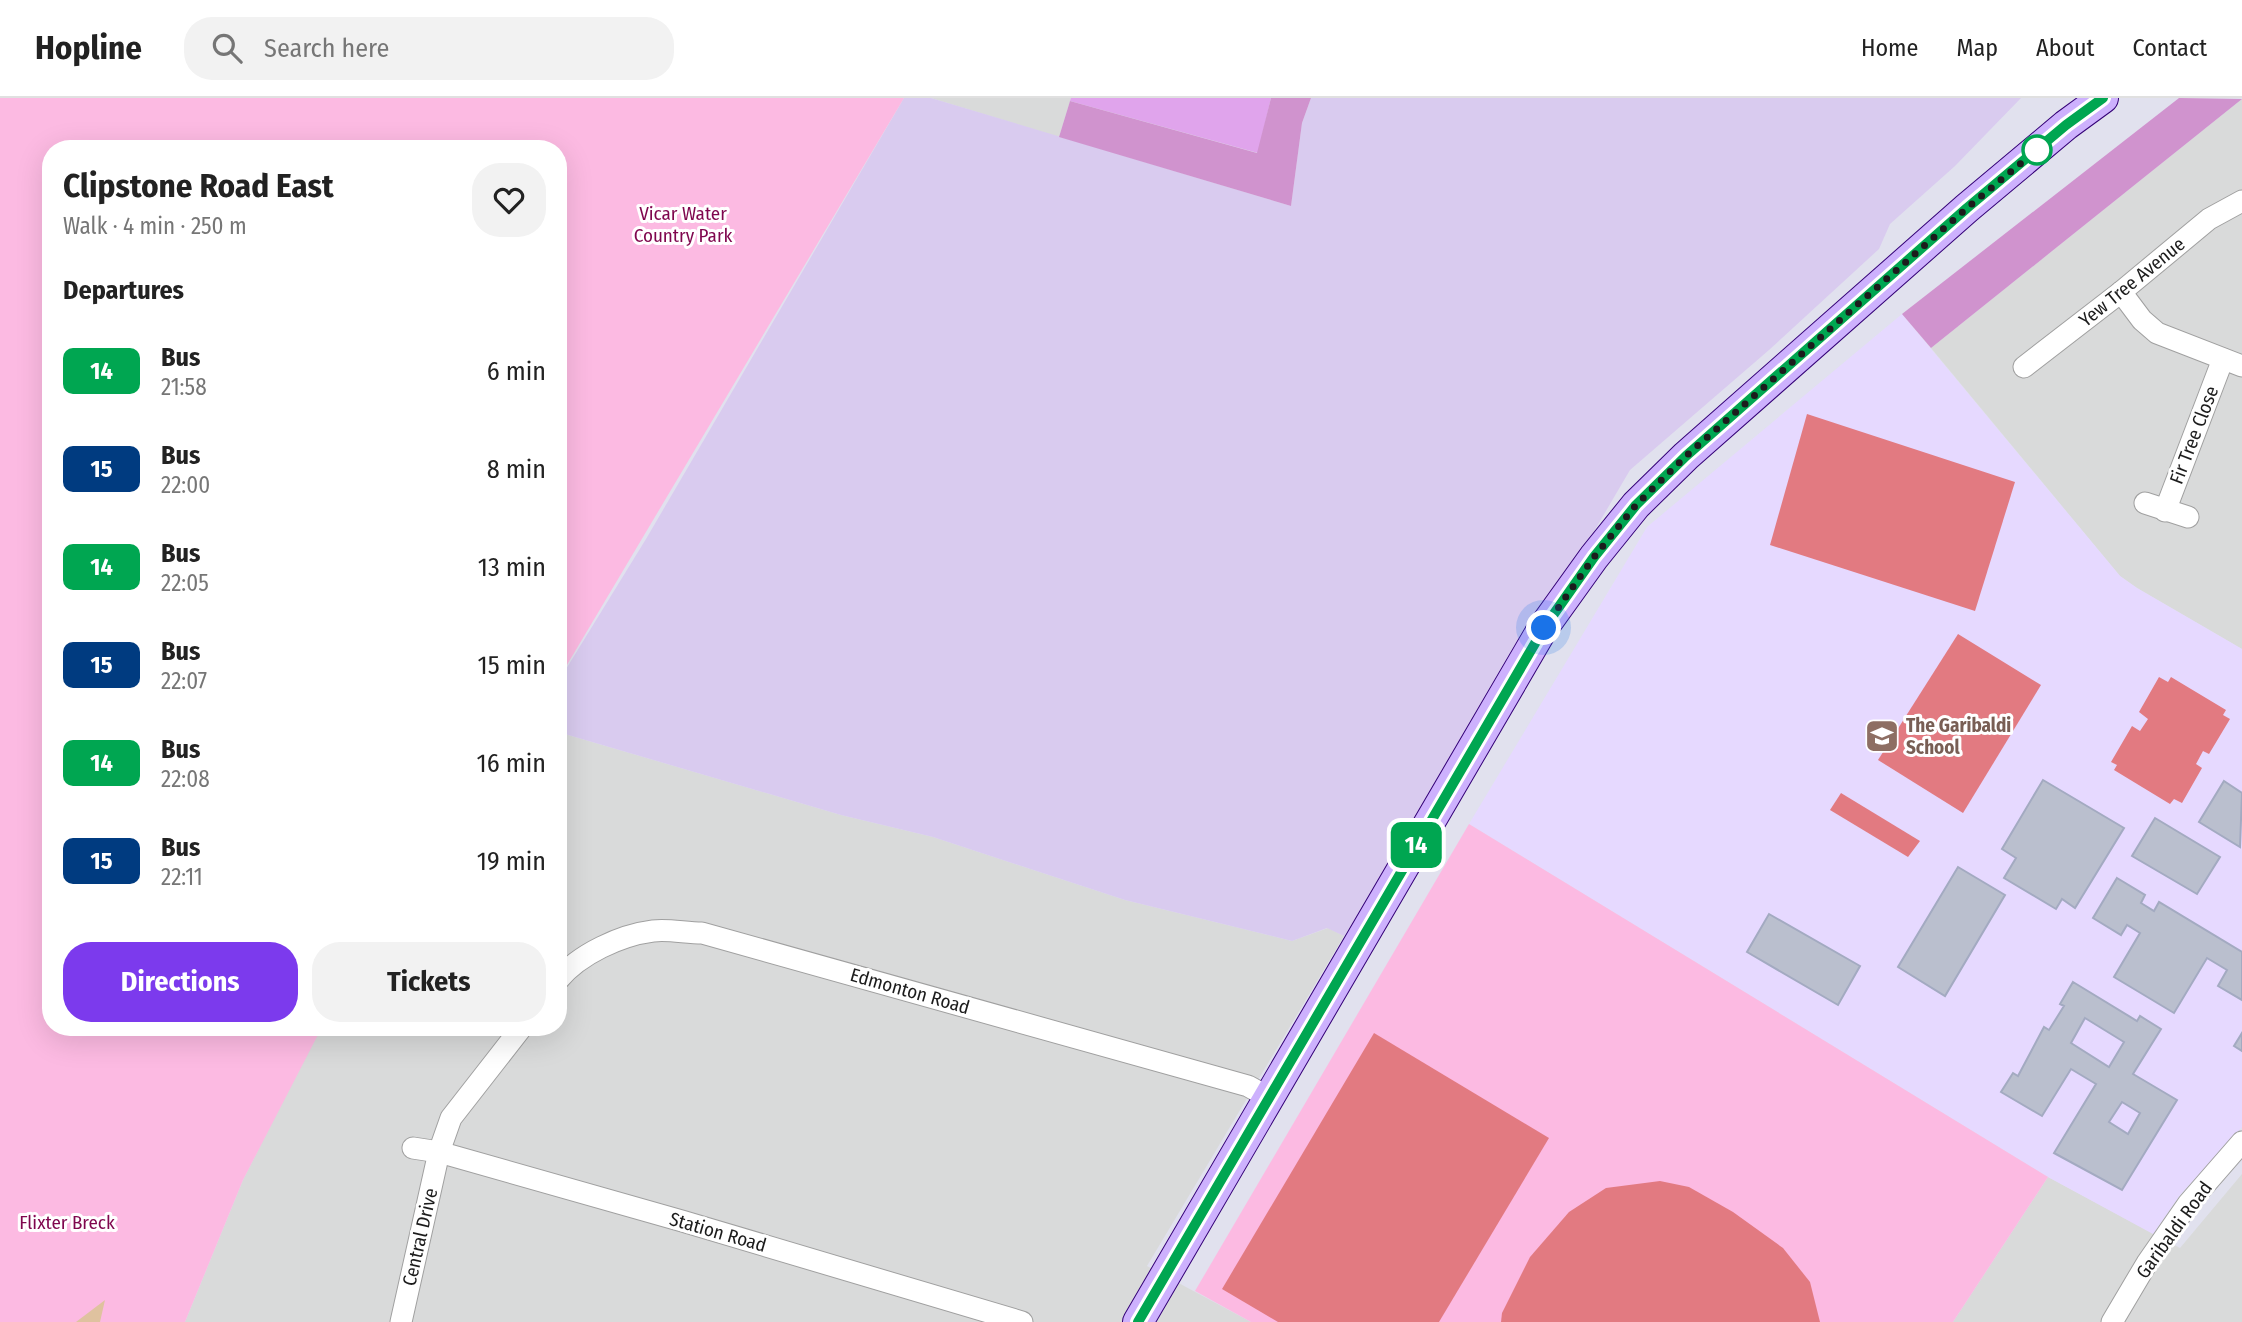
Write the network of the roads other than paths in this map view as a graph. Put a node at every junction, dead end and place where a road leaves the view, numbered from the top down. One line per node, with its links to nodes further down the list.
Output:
1 (2087, 98): 3 (main road)
2 (2103, 98): 3 (main road)
3 (2066, 125): 13 (main road)
4 (2242, 201): 5 (street, Yew Tree Avenue)
5 (2121, 292): 6 (street); 7 (street, Yew Tree Avenue)
6 (2233, 363): 9 (street, Fir Tree Close)
7 (2024, 367)
8 (2145, 503): 9 (street, Fir Tree Close)
9 (2165, 511): 10 (street, Fir Tree Close)
10 (2188, 517)
11 (567, 970): 13 (street, Edmonton Road)
12 (515, 1036): 16 (street)
13 (1268, 1097): 19 (main road)
14 (2242, 1142): 20 (street, Garibaldi Road)
15 (413, 1149): 16 (street, Station Road)
16 (439, 1152): 17 (street, Central Drive); 18 (street, Station Road)
17 (401, 1322)
18 (1022, 1322)
19 (1138, 1322)
20 (2112, 1322)

